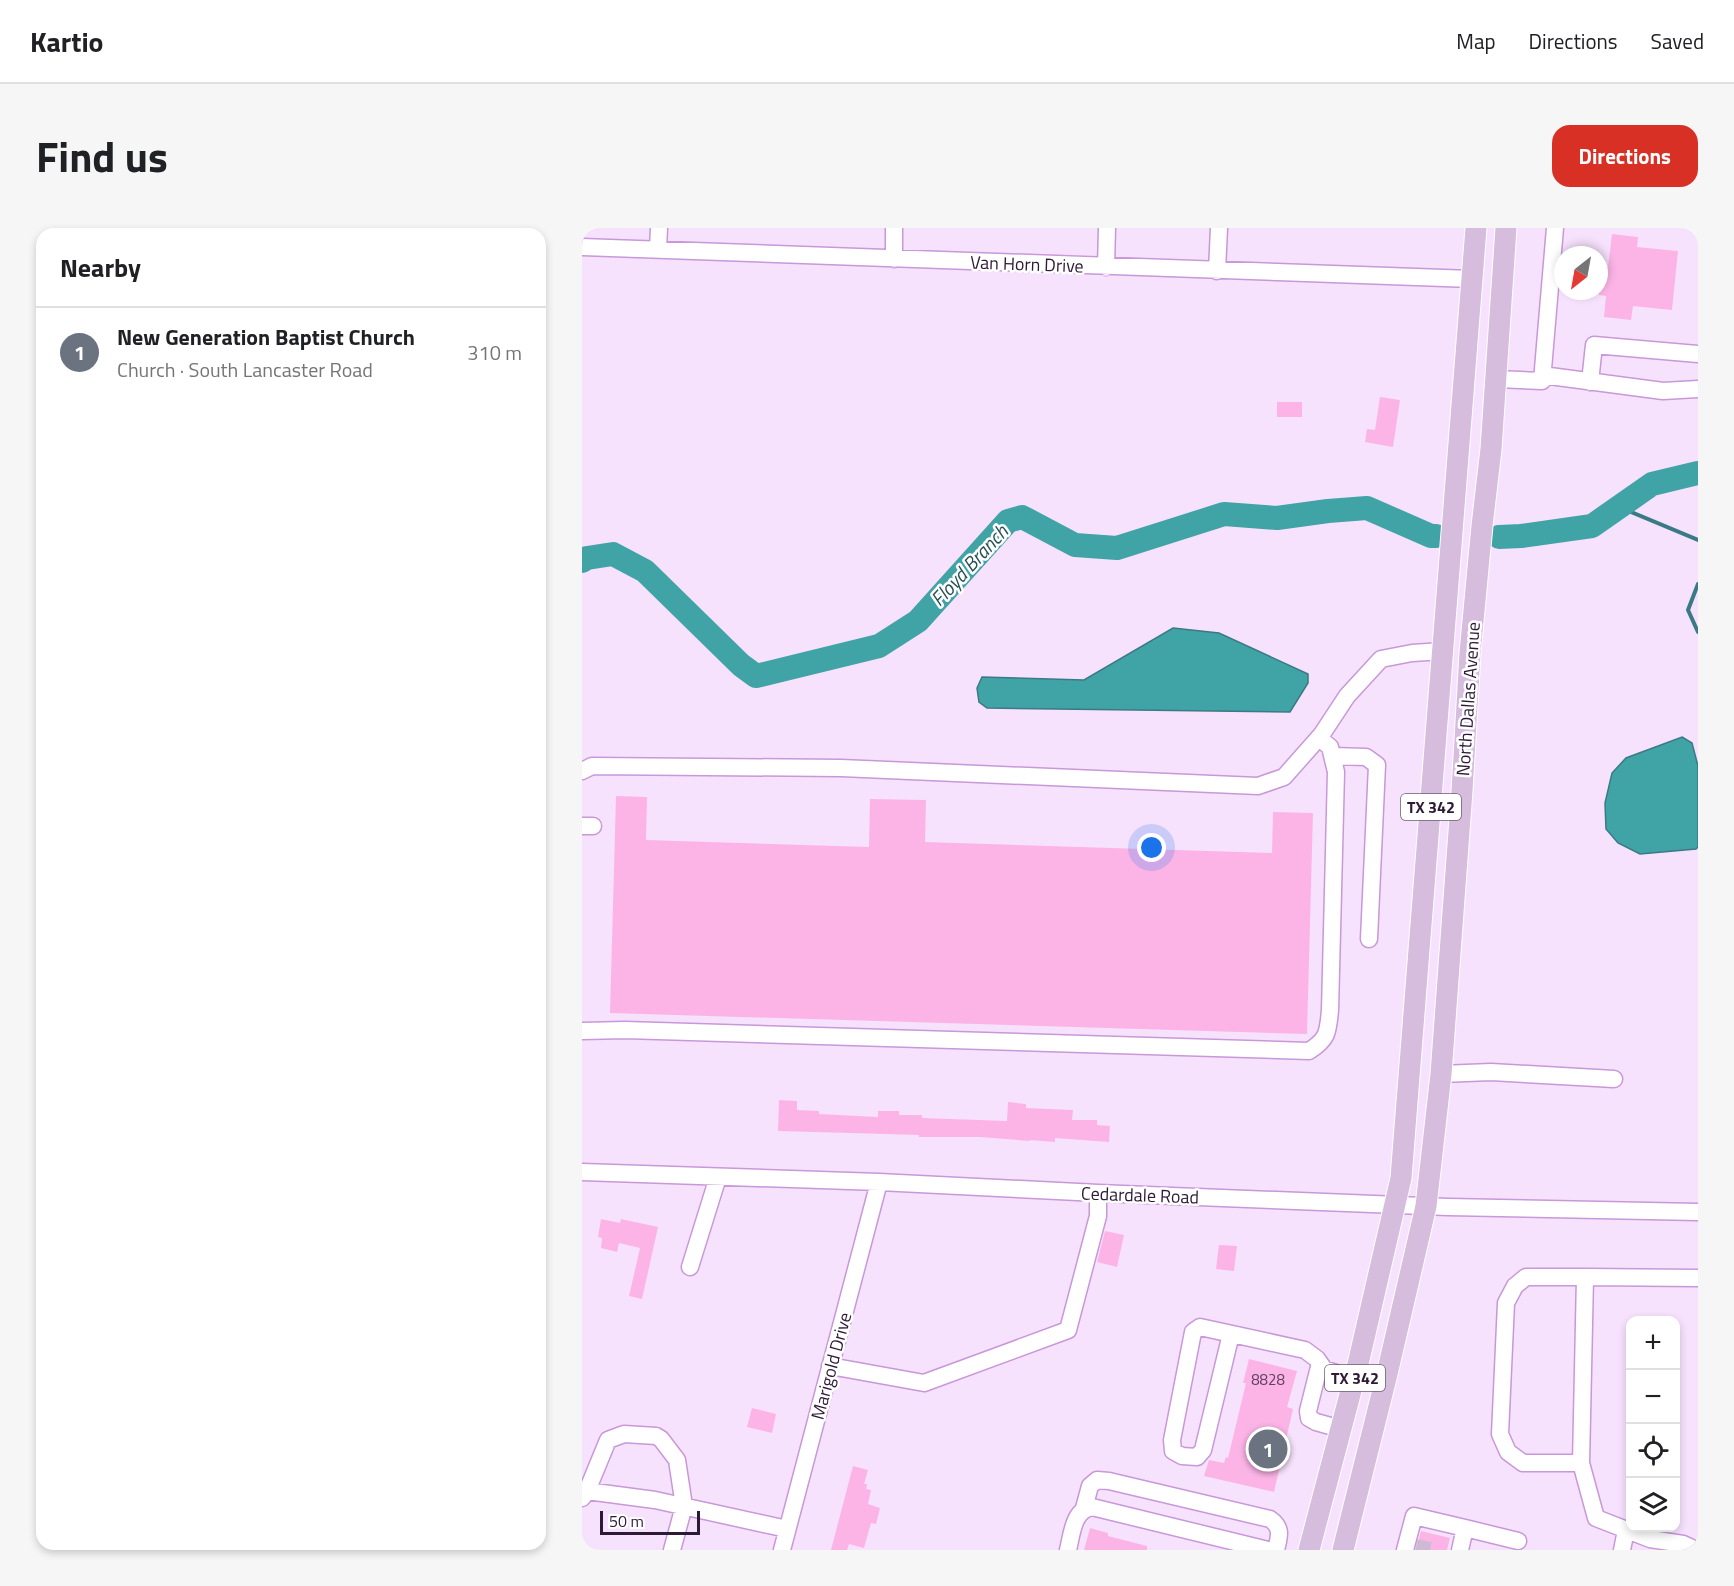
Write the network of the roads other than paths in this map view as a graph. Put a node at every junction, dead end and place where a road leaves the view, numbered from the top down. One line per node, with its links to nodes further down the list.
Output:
1 (659, 228): 9 (street)
2 (894, 228): 10 (street)
3 (1107, 228): 11 (street)
4 (1219, 228): 12 (street)
5 (1476, 228): 13 (main road, North Dallas Avenue / TX 342)
6 (1506, 228): 16 (main road, North Dallas Avenue / TX 342)
7 (1555, 228): 15 (street)
8 (582, 246): 9 (street, Van Horn Drive)
9 (657, 249): 10 (street, Van Horn Drive)
10 (894, 259): 11 (street, Van Horn Drive)
11 (1106, 267): 12 (street, Van Horn Drive)
12 (1217, 271): 13 (street, Van Horn Drive)
13 (1472, 279): 19 (main road, North Dallas Avenue / TX 342)
14 (1698, 354): 17 (street)
15 (1542, 375): 16 (street); 17 (street)
16 (1496, 380): 20 (main road, North Dallas Avenue / TX 342)
17 (1590, 382): 18 (street)
18 (1698, 389)
19 (1443, 651): 20 (main road); 21 (street); 32 (main road, North Dallas Avenue / TX 342)
20 (1470, 653): 26 (main road, North Dallas Avenue / TX 342)
21 (1319, 738): 22 (street); 23 (street)
22 (1333, 756): 24 (street); 25 (street)
23 (582, 771)
24 (1369, 939)
25 (582, 1031)
26 (1441, 1074): 27 (street); 33 (main road, North Dallas Avenue / TX 342)
27 (1614, 1078)
28 (582, 1172): 29 (street, Cedardale Road)
29 (718, 1177): 30 (street, Cedardale Road); 35 (street)
30 (879, 1182): 31 (street, Cedardale Road); 40 (street, Marigold Drive)
31 (1098, 1193): 32 (street, Cedardale Road); 40 (street)
32 (1396, 1204): 33 (street, Cedardale Road); 41 (main road, TX 342)
33 (1426, 1206): 34 (street, Cedardale Road); 59 (main road, TX 342)
34 (1698, 1212)
35 (690, 1267)
36 (1586, 1277): 37 (street); 43 (street); 43 (street)
37 (1698, 1278)
38 (1231, 1334): 38 (street); 39 (street)
39 (1320, 1363): 41 (street); 42 (street)
40 (830, 1366): 48 (street, Marigold Drive)
41 (1354, 1379): 42 (main road, TX 342)
42 (1341, 1429): 58 (main road, TX 342)
43 (1581, 1462): 49 (street)
44 (584, 1495): 45 (street); 45 (street)
45 (684, 1506): 48 (street); 53 (street)
46 (1084, 1508): 55 (street); 56 (street); 57 (street)
47 (1465, 1528): 51 (street); 52 (street); 60 (street)
48 (787, 1530): 54 (street, Marigold Drive)
49 (1626, 1530): 61 (street)
50 (1631, 1532): 62 (street)
51 (1518, 1541)
52 (1409, 1547)
53 (672, 1550)
54 (782, 1550)
55 (1068, 1550)
56 (1268, 1550)
57 (1275, 1550)
58 (1310, 1550)
59 (1343, 1550)
60 (1460, 1550)
61 (1622, 1550)
62 (1696, 1550)

